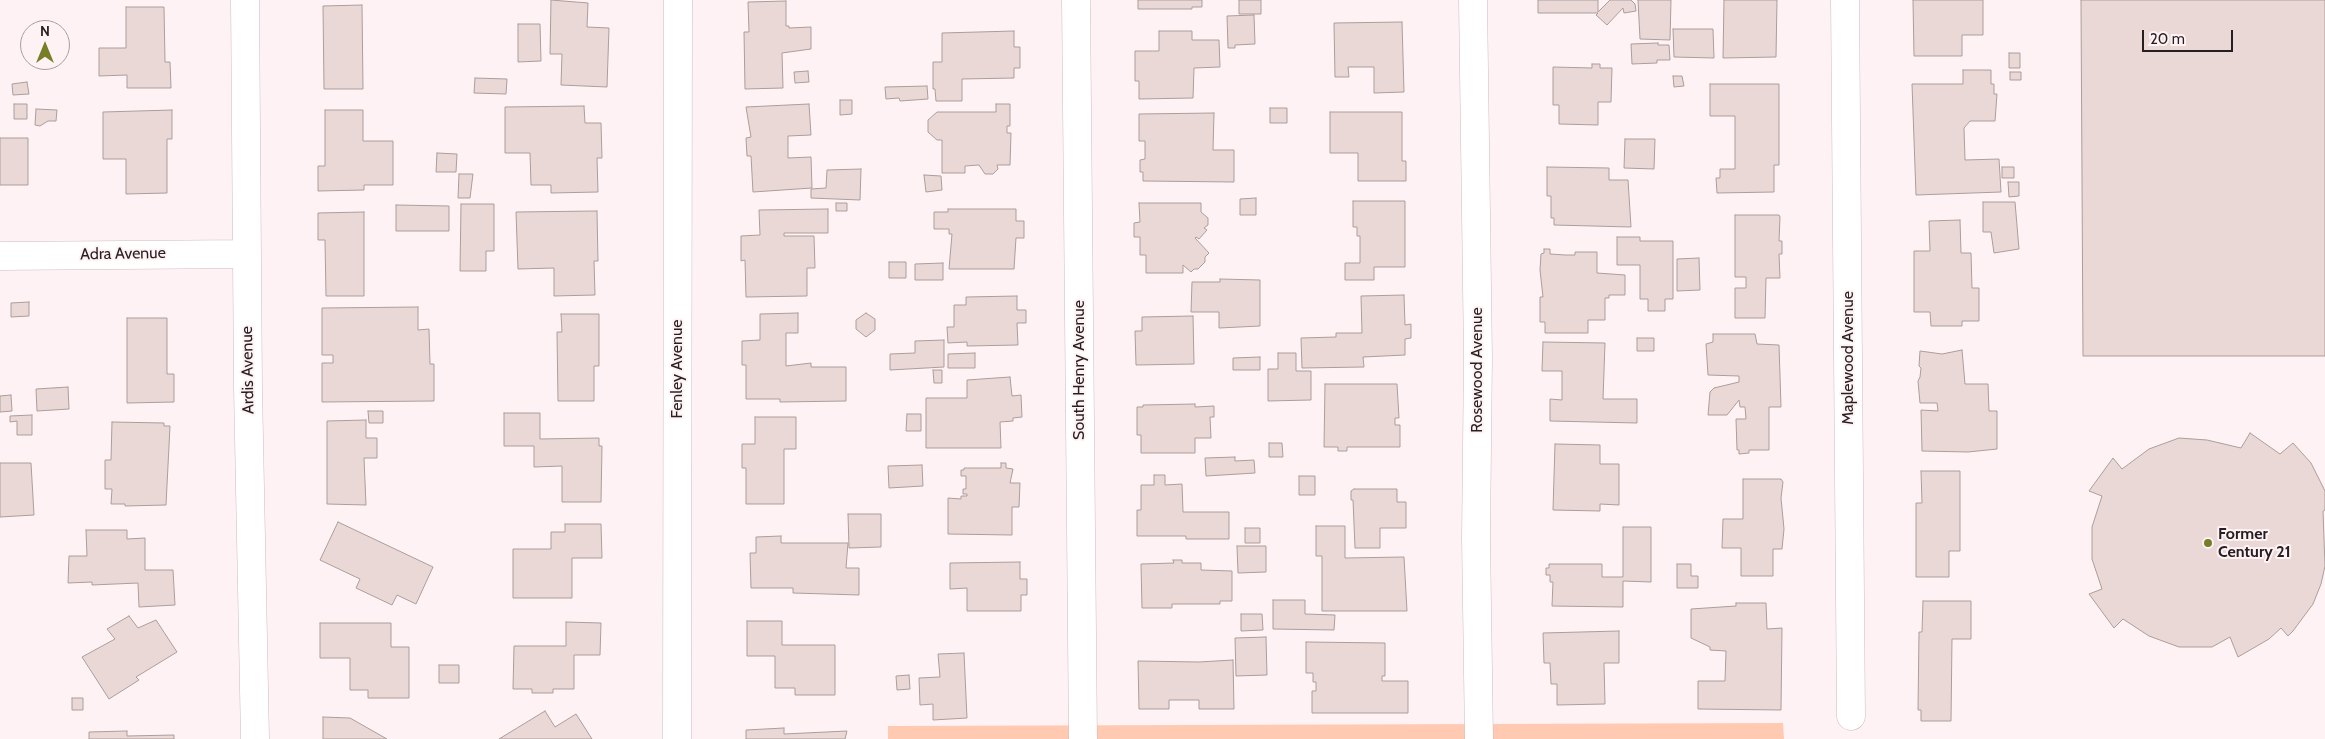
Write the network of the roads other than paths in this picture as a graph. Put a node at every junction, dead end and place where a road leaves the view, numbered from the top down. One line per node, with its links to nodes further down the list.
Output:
1 (245, 0): 6 (street, Ardis Avenue)
2 (678, 0): 10 (street, Fenley Avenue)
3 (1076, 0): 11 (street, South Henry Avenue)
4 (1473, 0): 12 (street, Rosewood Avenue)
5 (1845, 0): 8 (street, Maplewood Avenue)
6 (247, 254): 7 (street, Adra Avenue); 9 (street, Ardis Avenue)
7 (0, 256)
8 (1851, 716)
9 (255, 739)
10 (677, 739)
11 (1083, 739)
12 (1479, 739)

